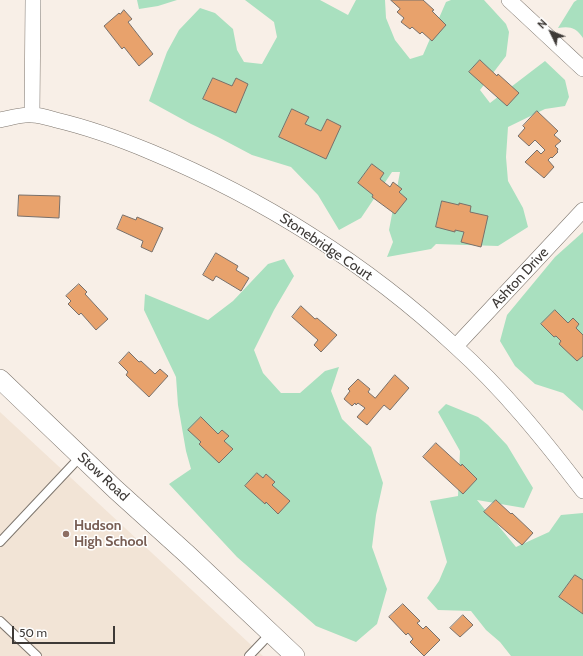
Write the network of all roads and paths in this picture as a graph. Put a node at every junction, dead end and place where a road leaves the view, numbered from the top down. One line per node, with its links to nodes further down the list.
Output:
1 (33, 0): 4 (street)
2 (509, 0): 3 (street)
3 (583, 69)
4 (32, 115): 5 (street, Stonebridge Court); 7 (street, Stonebridge Court)
5 (0, 120)
6 (583, 210): 7 (street, Ashton Drive)
7 (456, 346): 10 (street, Stonebridge Court)
8 (0, 379): 9 (street, Stow Road)
9 (81, 456): 11 (lane); 13 (street, Stow Road)
10 (583, 491)
11 (0, 542)
12 (0, 621): 14 (lane)
13 (270, 634): 15 (lane); 16 (street, Stow Road)
14 (37, 656)
15 (249, 656)
16 (295, 656)

